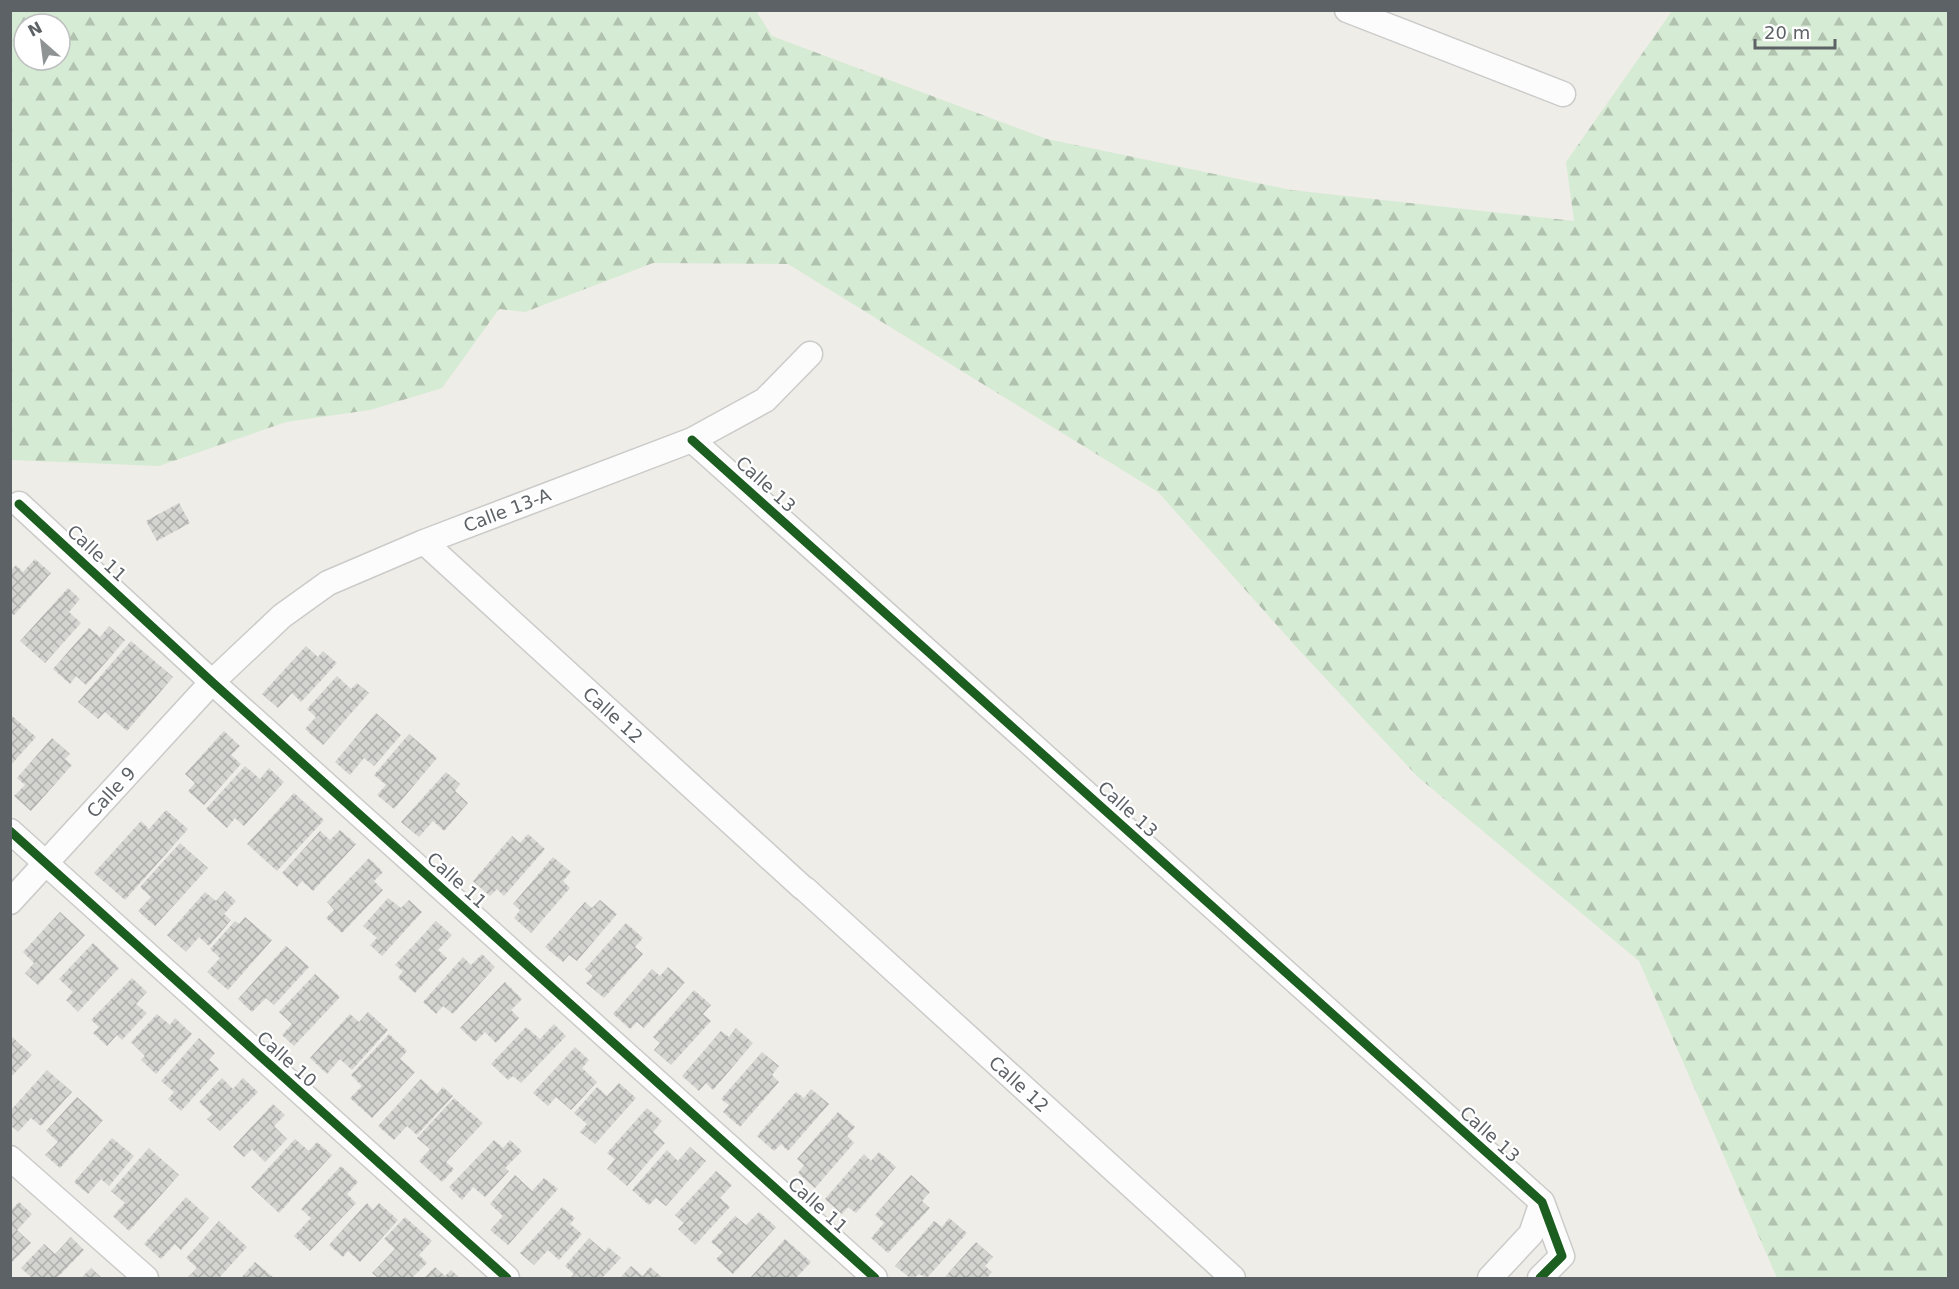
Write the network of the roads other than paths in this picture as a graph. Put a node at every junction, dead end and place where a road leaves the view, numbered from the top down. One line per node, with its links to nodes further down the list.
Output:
1 (1347, 10): 2 (street)
2 (1563, 94)
3 (810, 354): 4 (street, Calle 13-A)
4 (692, 440): 6 (street, Calle 13-A); 12 (street, Calle 13)
5 (19, 504): 7 (street, Calle 11)
6 (424, 542): 7 (street, Calle 13-A); 16 (street, Calle 12)
7 (212, 682): 9 (street, Calle 9); 15 (street, Calle 11)
8 (10, 831): 9 (street, Calle 10)
9 (45, 863): 10 (street, Calle 9); 14 (street, Calle 10)
10 (10, 902)
11 (10, 1158): 13 (street)
12 (1542, 1202): 17 (street); 18 (street)
13 (146, 1278)
14 (507, 1278)
15 (874, 1278)
16 (1233, 1278)
17 (1490, 1278)
18 (1540, 1278)

